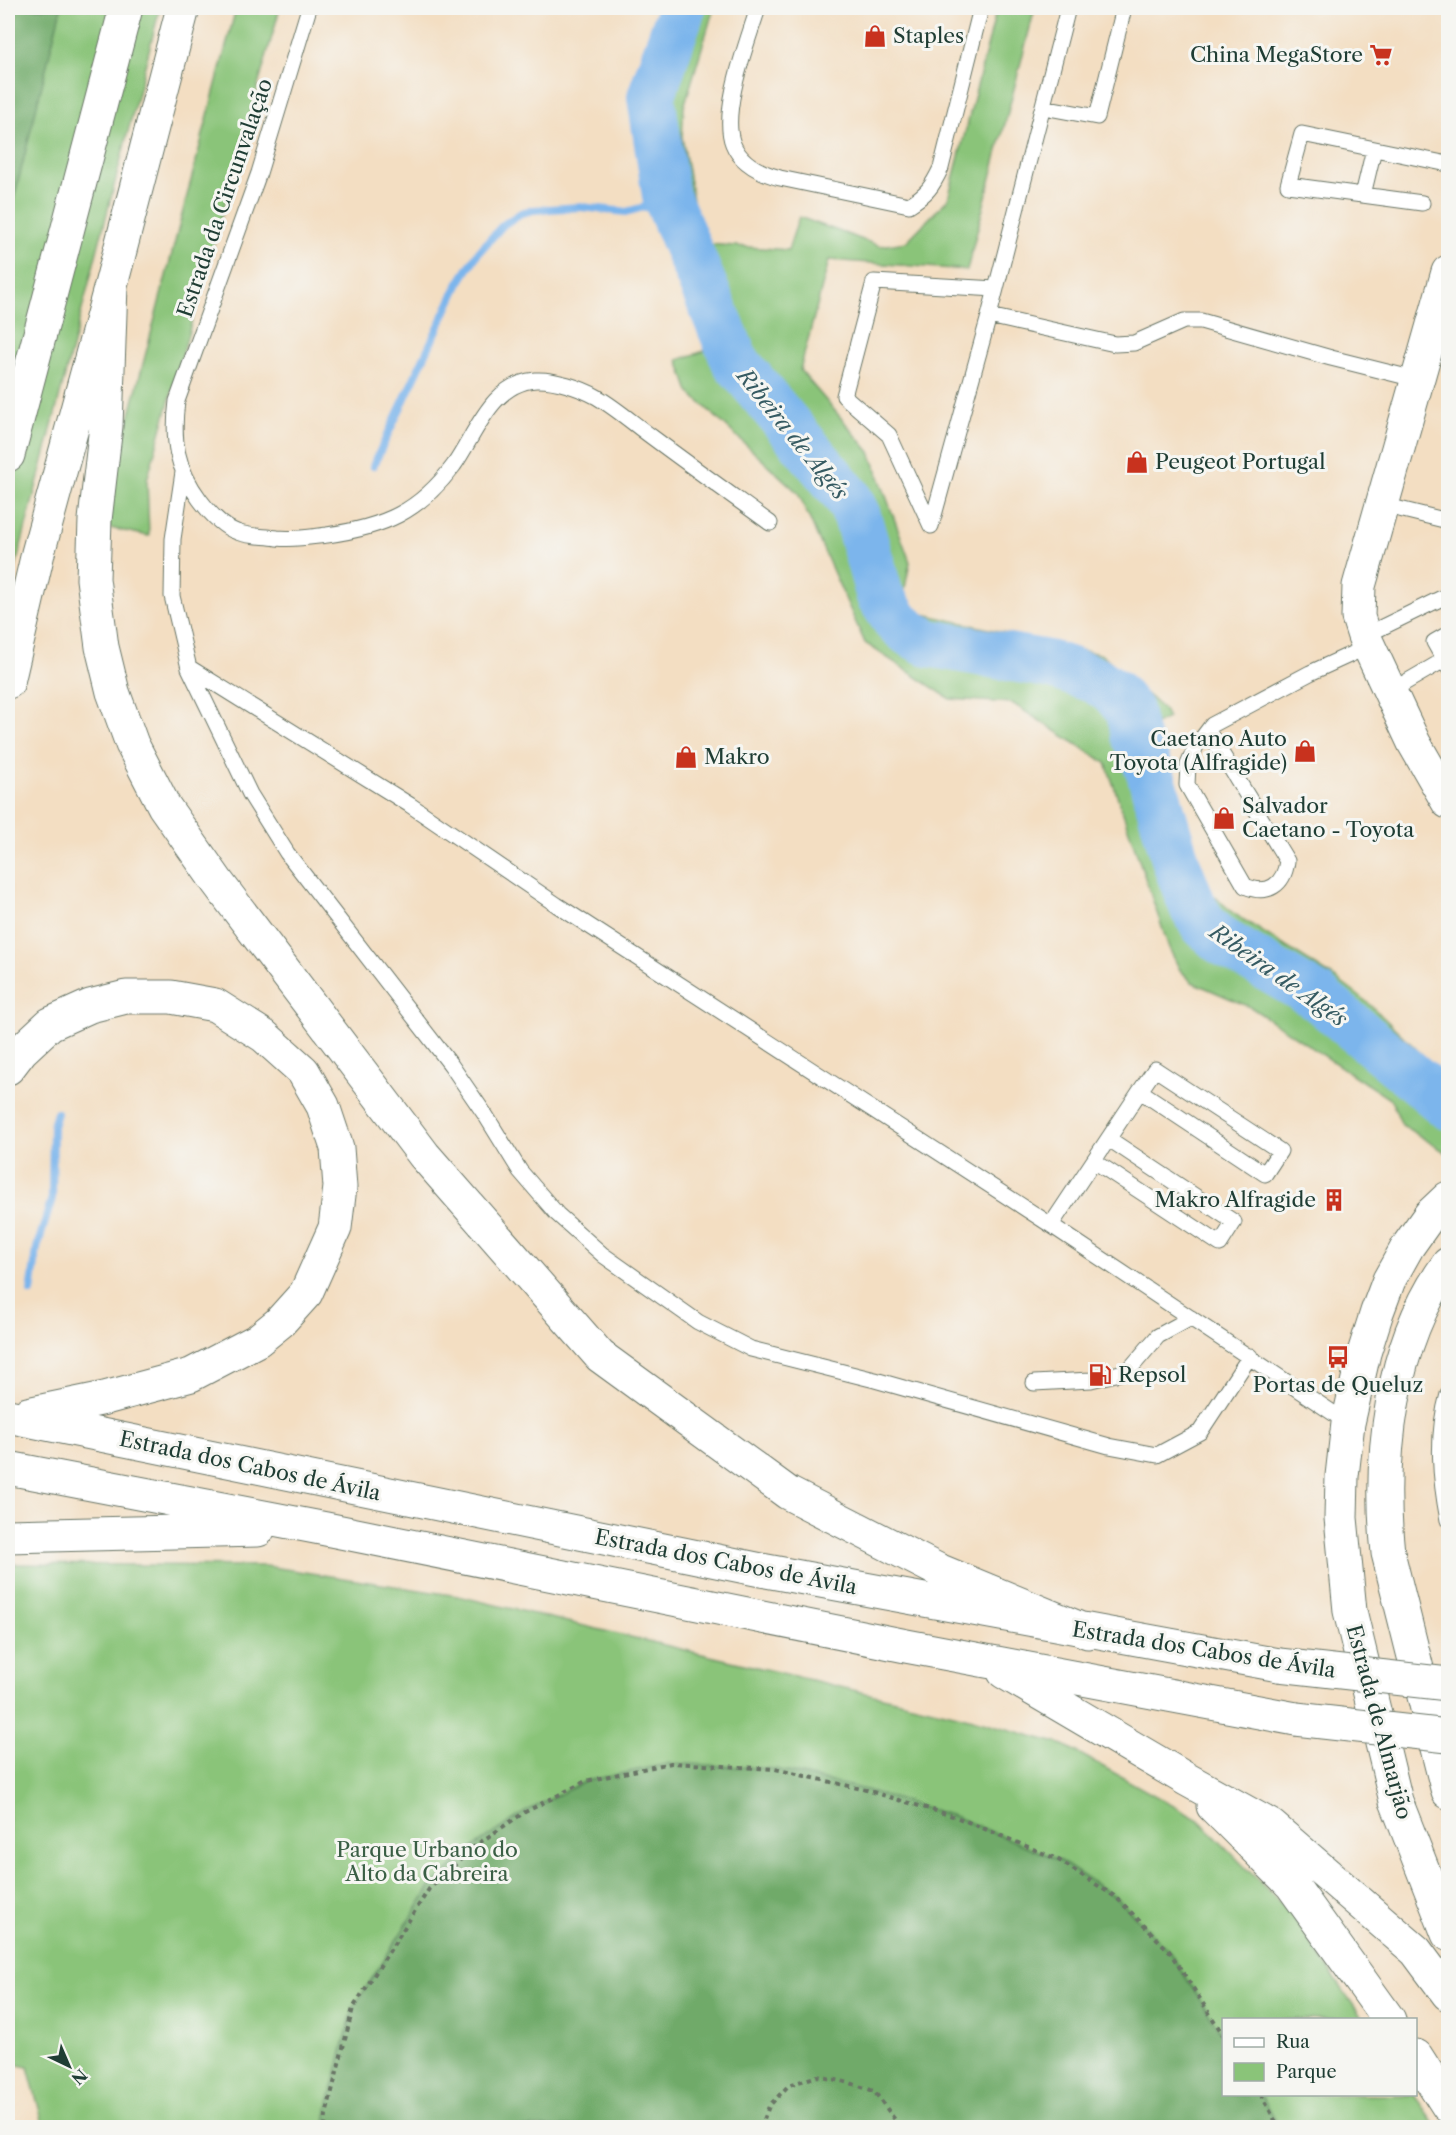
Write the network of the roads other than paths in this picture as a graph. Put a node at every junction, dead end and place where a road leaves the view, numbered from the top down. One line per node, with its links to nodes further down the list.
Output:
1 (126, 8): 18 (main road)
2 (183, 8): 13 (main road)
3 (309, 8): 19 (lane, Estrada da Circunvalação)
4 (758, 8): 5 (lane)
5 (981, 8)
6 (1068, 8): 8 (lane)
7 (1124, 8): 8 (lane)
8 (1043, 107): 15 (lane)
9 (1374, 148): 10 (lane); 11 (lane); 11 (lane)
10 (1449, 164)
11 (1363, 195): 12 (lane)
12 (1422, 203)
13 (111, 285): 28 (main road); 50 (main road)
14 (1447, 286): 17 (main road)
15 (996, 289): 16 (lane); 16 (lane)
16 (989, 316): 17 (lane)
17 (1419, 380): 20 (main road)
18 (8, 455)
19 (183, 472): 22 (lane); 27 (lane)
20 (1383, 505): 21 (lane); 25 (main road)
21 (1449, 521)
22 (770, 523)
23 (1449, 595): 25 (lane)
24 (1449, 634): 26 (lane)
25 (1367, 641): 29 (main road); 30 (lane)
26 (1446, 663): 29 (lane)
27 (189, 668): 37 (lane); 40 (lane)
28 (8, 682)
29 (1389, 692): 31 (main road)
30 (1208, 731): 30 (lane)
31 (1449, 802)
32 (8, 1068): 43 (main road)
33 (1140, 1091): 33 (lane); 34 (lane)
34 (1109, 1139): 35 (lane); 35 (lane)
35 (1094, 1161): 37 (lane)
36 (1449, 1198): 44 (main road, Estrada de Almarjão)
37 (1051, 1225): 39 (lane)
38 (1449, 1264): 55 (main road)
39 (1191, 1318): 40 (lane); 41 (lane)
40 (1250, 1356): 44 (lane)
41 (1034, 1383)
42 (1449, 1394): 46 (lane)
43 (11, 1416): 50 (main road, Estrada dos Cabos de Ávila)
44 (1348, 1423): 56 (main road, Estrada de Almarjão)
45 (8, 1468): 48 (main road)
46 (1446, 1500): 47 (lane)
47 (1449, 1520)
48 (326, 1528): 49 (main road); 51 (main road)
49 (8, 1536)
50 (1088, 1632): 52 (main road, Estrada dos Cabos de Ávila, bridge)
51 (985, 1660): 53 (main road, bridge); 54 (main road)
52 (1449, 1684)
53 (1449, 1736)
54 (1186, 1779): 57 (main road); 58 (main road)
55 (1449, 1792)
56 (1449, 1934)
57 (1449, 1994)
58 (1388, 2018)
59 (1417, 2058): 60 (main road)
60 (1449, 2106)

